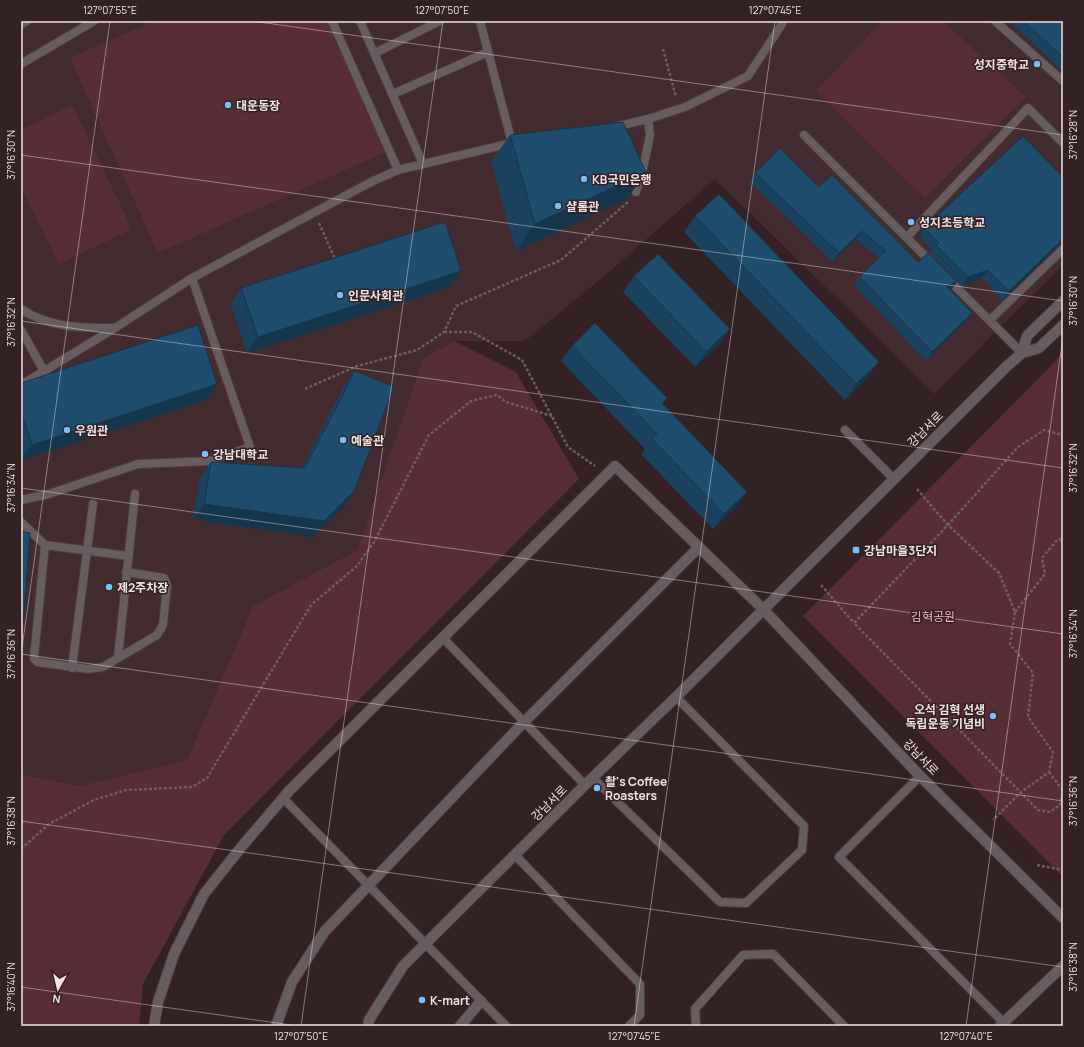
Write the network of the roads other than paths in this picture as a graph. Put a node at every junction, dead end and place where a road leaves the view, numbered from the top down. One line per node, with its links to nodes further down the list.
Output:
1 (27, 21): 9 (lane)
2 (94, 21): 12 (lane)
3 (332, 21): 20 (lane)
4 (360, 21): 11 (lane)
5 (440, 21): 11 (lane)
6 (480, 21): 10 (lane)
7 (782, 21): 15 (lane)
8 (995, 21): 13 (lane)
9 (21, 24)
10 (488, 52): 14 (lane); 19 (lane)
11 (375, 53): 14 (lane)
12 (21, 64)
13 (1063, 81)
14 (393, 94): 19 (lane)
15 (648, 119): 16 (lane); 21 (lane)
16 (602, 129)
17 (804, 135): 22 (lane)
18 (1063, 143): 22 (lane)
19 (423, 164): 20 (lane)
20 (398, 170): 24 (lane)
21 (636, 192)
22 (907, 237): 27 (lane)
23 (1063, 249): 27 (lane)
24 (192, 278): 29 (lane); 37 (lane)
25 (1063, 301): 31 (street, 강남서로)
26 (21, 309): 29 (lane)
27 (990, 320): 31 (lane)
28 (1063, 325): 31 (street, 강남서로)
29 (115, 328): 32 (lane)
30 (21, 330): 32 (lane)
31 (1022, 352): 35 (street, 강남서로)
32 (44, 371): 33 (lane)
33 (21, 385)
34 (845, 430): 35 (lane)
35 (894, 479): 45 (street, 강남서로)
36 (135, 494): 43 (lane)
37 (21, 500)
38 (93, 504): 42 (lane)
39 (21, 522): 40 (lane)
40 (45, 545): 42 (lane); 48 (lane)
41 (699, 547): 45 (street); 46 (street); 50 (street)
42 (87, 551): 43 (lane); 48 (lane)
43 (128, 556): 44 (lane)
44 (126, 572): 47 (lane); 47 (lane)
45 (764, 610): 49 (street, 강남서로); 51 (street, 강남서로)
46 (443, 638): 50 (lane); 54 (street)
47 (118, 658): 48 (lane)
48 (72, 668)
49 (676, 697): 52 (street, 강남서로); 52 (lane)
50 (524, 722): 53 (lane); 56 (street)
51 (920, 776): 57 (street, 강남서로); 61 (lane)
52 (593, 778): 53 (street, 강남서로)
53 (585, 785): 55 (street, 강남서로)
54 (283, 798): 56 (lane); 62 (street)
55 (516, 855): 58 (street, 강남서로); 67 (lane)
56 (368, 885): 58 (lane); 63 (street)
57 (1063, 918)
58 (425, 944): 60 (lane); 64 (street, 강남서로)
59 (1063, 966): 61 (street)
60 (481, 1001): 65 (street); 66 (lane)
61 (1002, 1024)
62 (154, 1026)
63 (276, 1026)
64 (368, 1026)
65 (460, 1026)
66 (506, 1026)
67 (629, 1026)
68 (696, 1026): 69 (lane)
69 (844, 1026)

